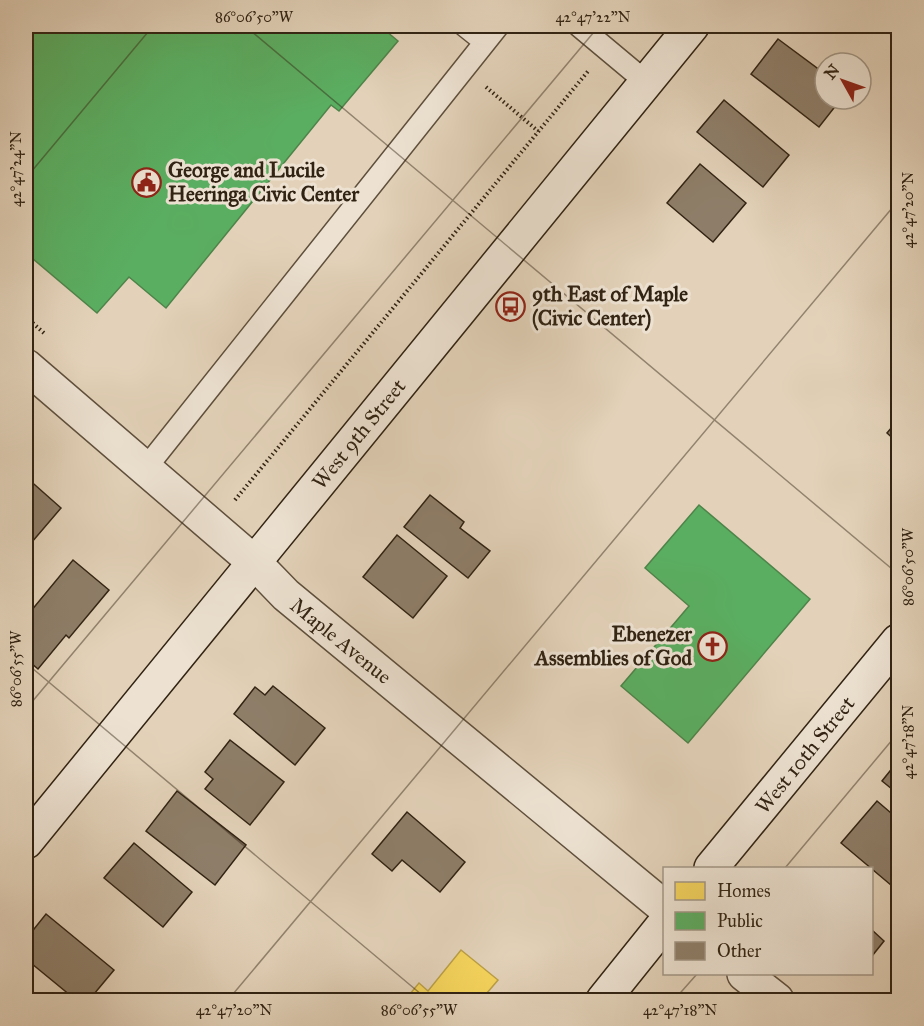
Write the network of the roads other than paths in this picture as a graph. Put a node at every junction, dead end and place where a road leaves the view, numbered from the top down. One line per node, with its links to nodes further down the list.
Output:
1 (465, 26): 4 (lane)
2 (579, 26): 5 (lane)
3 (692, 26): 5 (street, West 9th Street)
4 (491, 34): 7 (lane)
5 (646, 82): 8 (street, West 9th Street)
6 (26, 366): 7 (street, Maple Avenue)
7 (145, 470): 8 (street, Maple Avenue)
8 (254, 562): 10 (street, West 9th Street); 12 (street, Maple Avenue)
9 (898, 640): 11 (street, West 10th Street)
10 (26, 842)
11 (712, 867)
12 (663, 907)
13 (663, 925): 15 (street)
14 (745, 975): 16 (street)
15 (603, 1000)
16 (777, 1000)

